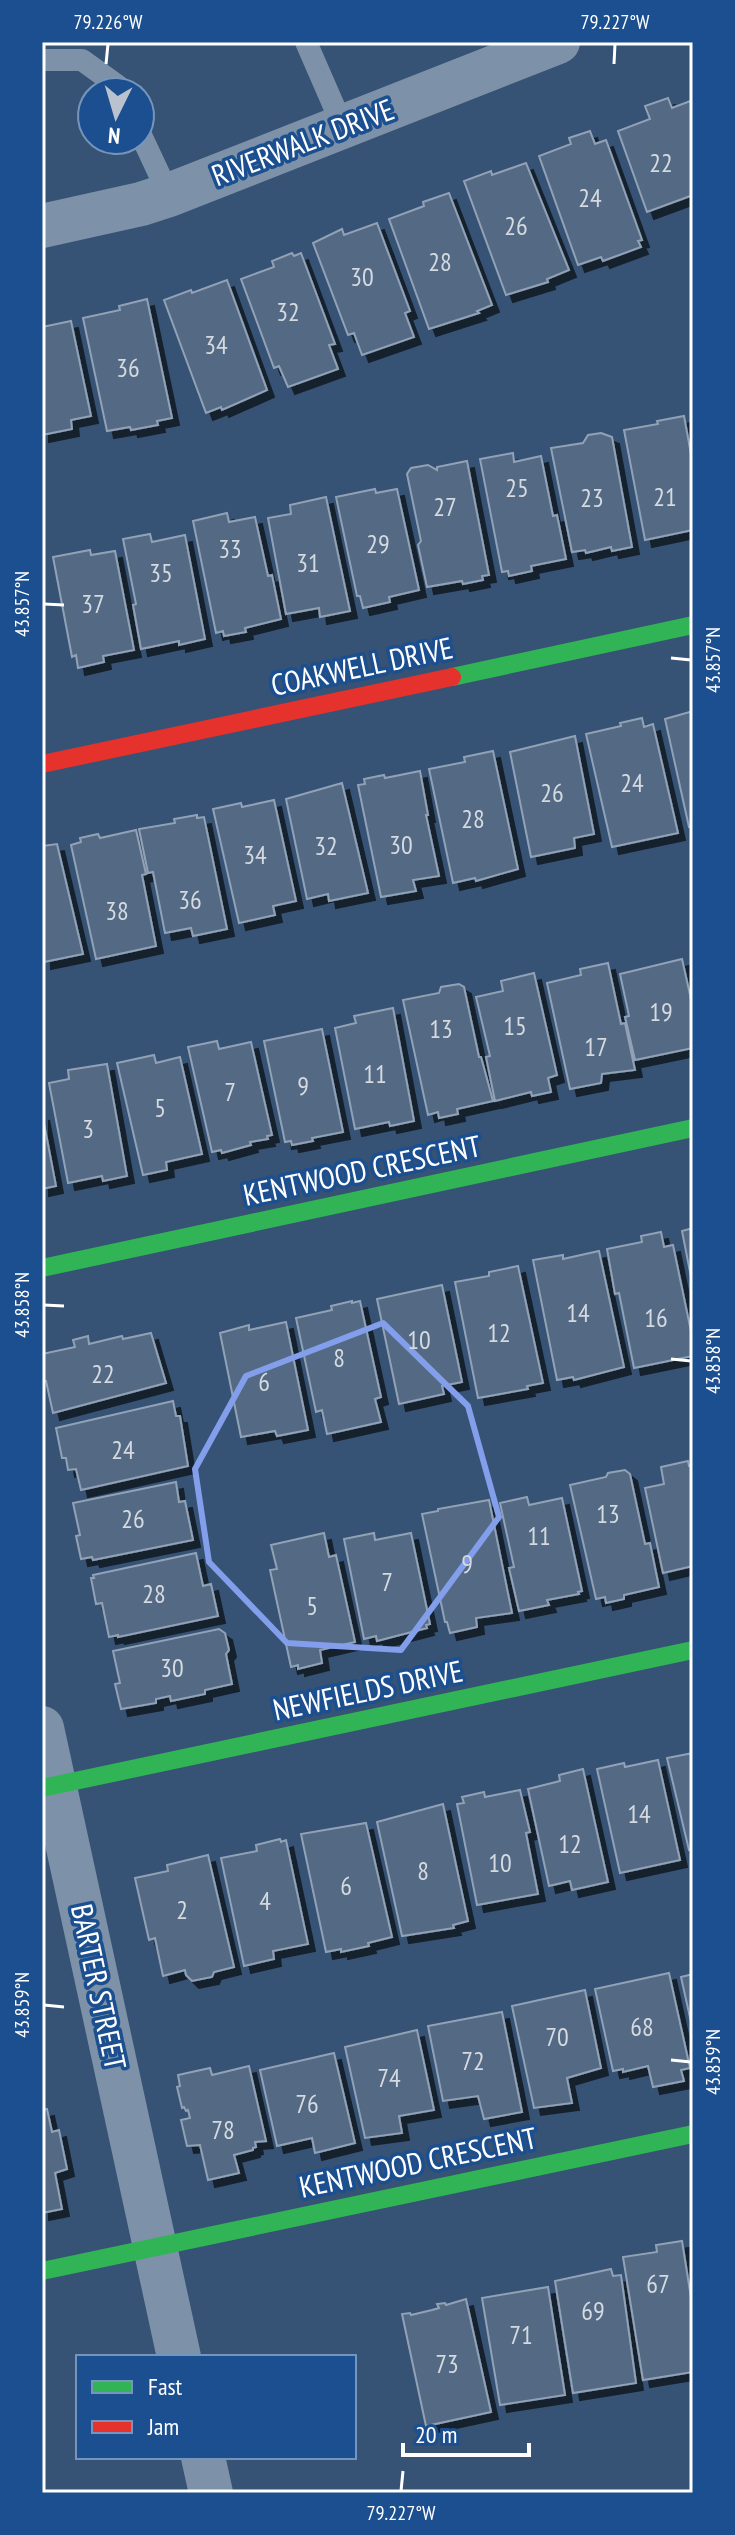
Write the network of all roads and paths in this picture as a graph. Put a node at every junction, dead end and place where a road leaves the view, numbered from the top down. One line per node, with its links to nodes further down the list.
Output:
1 (306, 42): 5 (lane)
2 (558, 42): 5 (street, RIVERWALK DRIVE)
3 (42, 60): 4 (lane)
4 (104, 76)
5 (343, 127): 7 (street, RIVERWALK DRIVE)
6 (151, 156): 7 (lane)
7 (169, 195): 8 (street, RIVERWALK DRIVE)
8 (42, 226)
9 (693, 625): 10 (street, COAKWELL DRIVE)
10 (42, 764)
11 (693, 1128): 12 (street, KENTWOOD CRESCENT)
12 (42, 1268)
13 (693, 1650): 15 (street, NEWFIELDS DRIVE)
14 (42, 1728): 15 (street, BARTER STREET)
15 (48, 1787): 17 (street, BARTER STREET)
16 (693, 2134): 17 (street, KENTWOOD CRESCENT)
17 (154, 2247): 18 (street, KENTWOOD CRESCENT); 19 (street, BARTER STREET)
18 (42, 2271)
19 (179, 2355)
20 (203, 2459): 21 (street)
21 (211, 2493)

